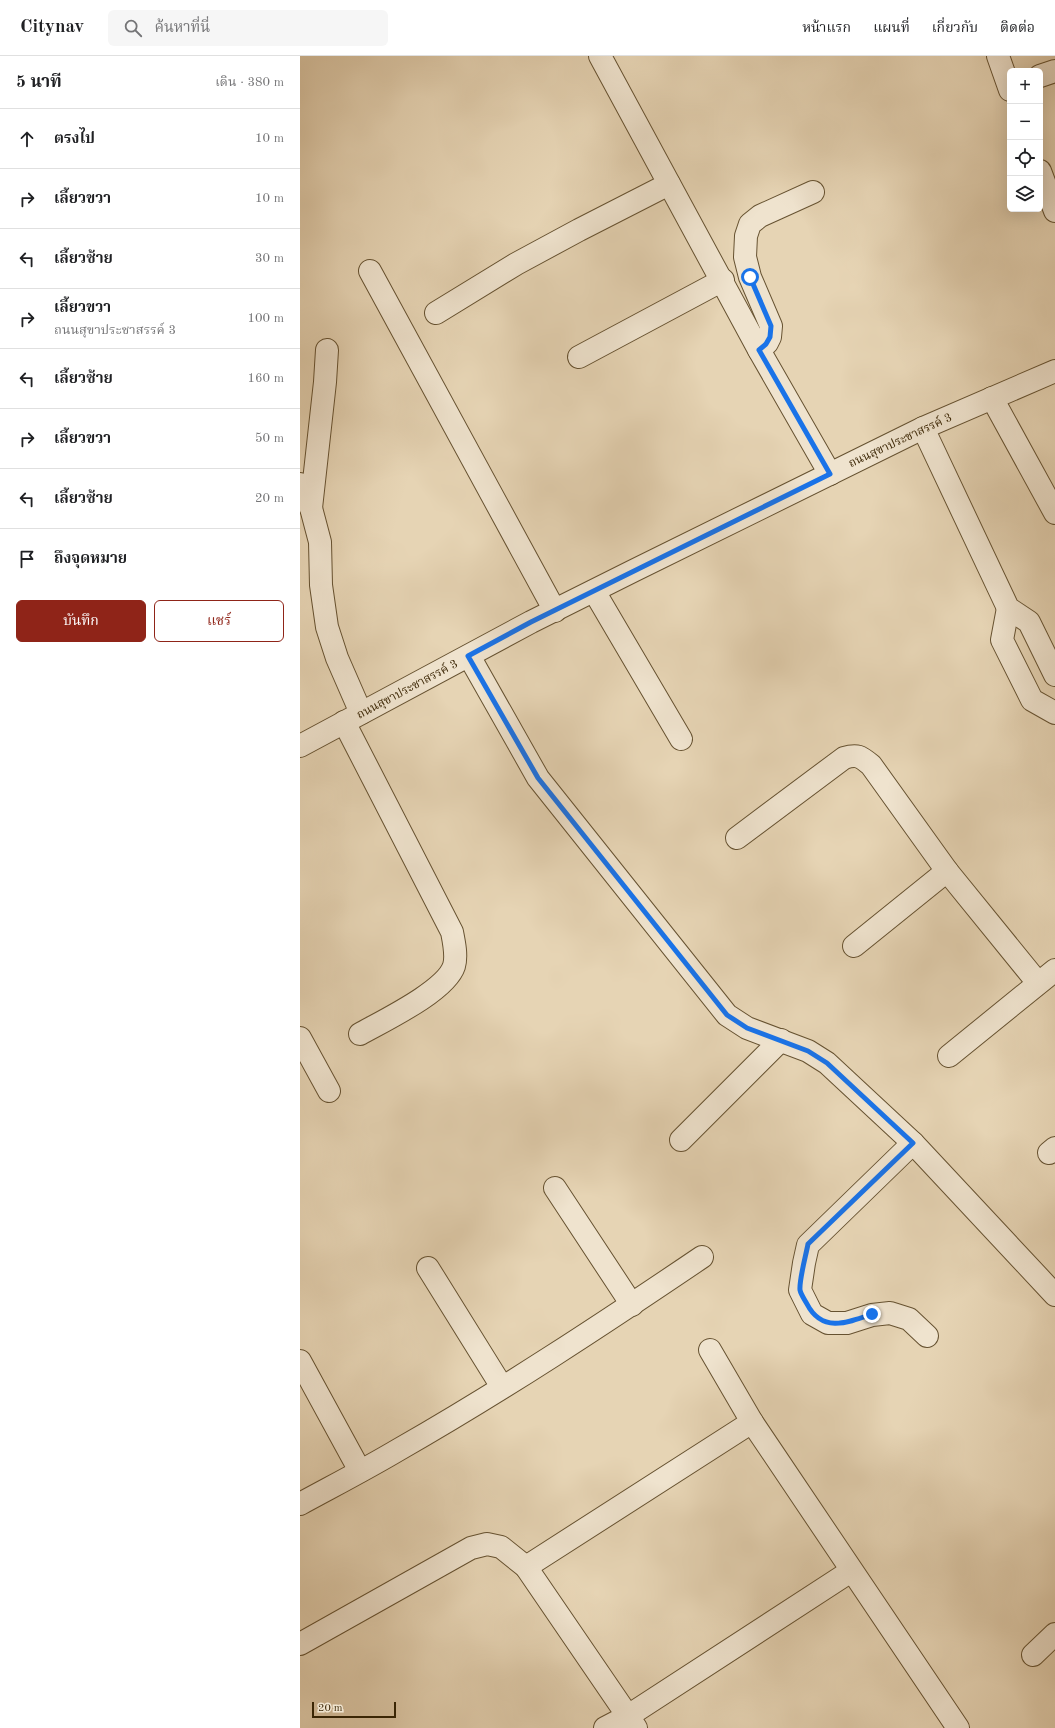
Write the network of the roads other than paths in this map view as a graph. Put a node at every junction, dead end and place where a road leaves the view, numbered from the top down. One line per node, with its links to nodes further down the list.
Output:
1 (600, 56): 7 (street)
2 (998, 56): 5 (street)
3 (1055, 71): 4 (street)
4 (1043, 75)
5 (1007, 79)
6 (1042, 176): 9 (street)
7 (669, 184): 11 (street); 12 (street)
8 (812, 192): 14 (street)
9 (1055, 212)
10 (370, 271): 25 (street)
11 (723, 280): 14 (street); 15 (street)
12 (436, 313)
13 (327, 350): 21 (street)
14 (759, 350): 19 (street)
15 (579, 357)
16 (1055, 371): 17 (street, ถนนสุขาประชาสรรค์ 3)
17 (992, 398): 18 (street, ถนนสุขาประชาสรรค์ 3); 22 (street)
18 (923, 428): 19 (street, ถนนสุขาประชาสรรค์ 3); 24 (street)
19 (830, 474): 23 (street, ถนนสุขาประชาสรรค์ 3)
20 (300, 484): 21 (street)
21 (311, 508): 29 (street)
22 (1055, 513)
23 (594, 591): 25 (street, ถนนสุขาประชาสรรค์ 3); 30 (street)
24 (1008, 608): 27 (street); 28 (street)
25 (554, 611): 26 (street, ถนนสุขาประชาสรรค์ 3)
26 (468, 656): 29 (street, ถนนสุขาประชาสรรค์ 3); 38 (street)
27 (1055, 675)
28 (1055, 713)
29 (352, 718): 31 (street, ถนนสุขาประชาสรรค์ 3); 36 (street)
30 (681, 739)
31 (300, 746)
32 (737, 838): 33 (street)
33 (947, 871): 34 (street); 35 (street)
34 (854, 946)
35 (1047, 977): 39 (street)
36 (360, 1034)
37 (300, 1038): 40 (street)
38 (781, 1040): 41 (street); 42 (street)
39 (949, 1056)
40 (329, 1091)
41 (680, 1140)
42 (913, 1143): 46 (street); 48 (street)
43 (555, 1188): 47 (street)
44 (702, 1256): 47 (street)
45 (428, 1268): 51 (street)
46 (1055, 1295)
47 (632, 1305): 51 (street)
48 (927, 1336)
49 (710, 1350): 52 (street)
50 (300, 1361): 53 (street)
51 (502, 1387): 53 (street)
52 (752, 1422): 55 (street); 56 (street)
53 (360, 1471): 54 (street)
54 (300, 1504)
55 (526, 1567): 58 (street); 60 (street)
56 (851, 1571): 60 (street); 62 (street)
57 (1055, 1634): 59 (street)
58 (300, 1644)
59 (1033, 1655)
60 (632, 1722): 61 (street)
61 (606, 1728)
62 (957, 1728)

